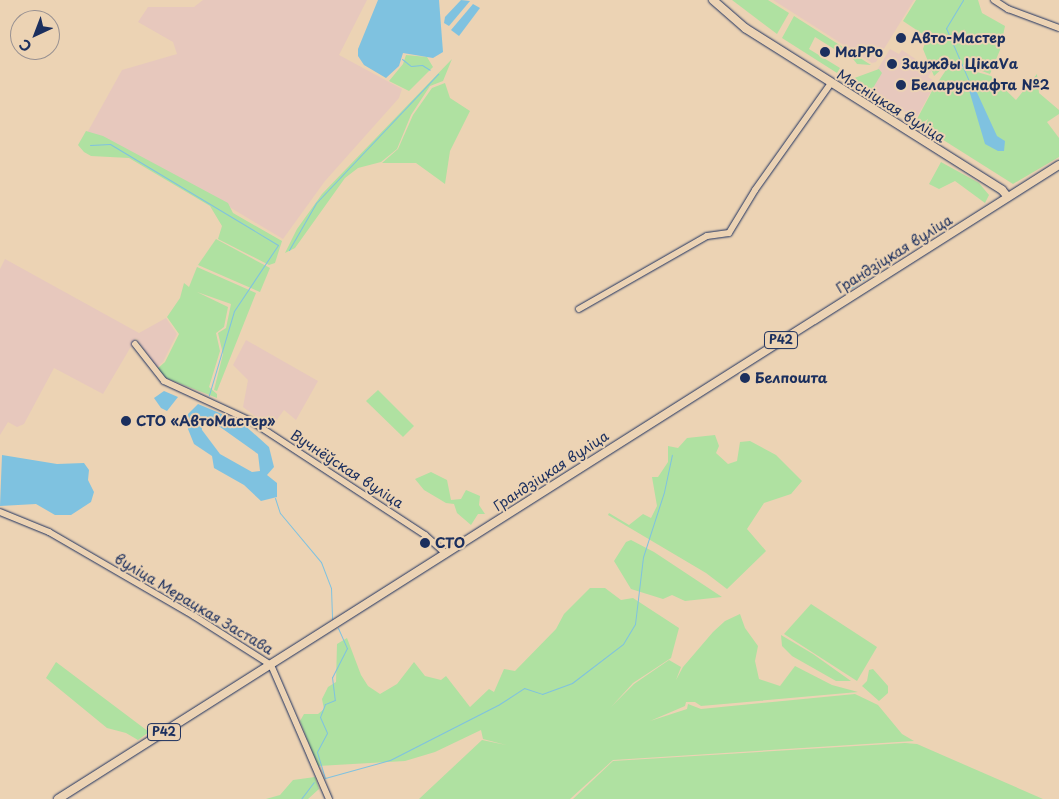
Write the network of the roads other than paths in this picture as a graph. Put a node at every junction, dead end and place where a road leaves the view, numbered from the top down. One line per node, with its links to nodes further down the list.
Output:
1 (713, 0): 4 (main road, Мясніцкая вуліца)
2 (994, 0): 3 (street)
3 (1059, 28)
4 (831, 83): 6 (main road, Мясніцкая вуліца); 7 (street)
5 (1059, 165): 6 (main road, Грандзіцкая вуліца / Р42)
6 (1008, 197): 10 (main road, Грандзіцкая вуліца / Р42)
7 (579, 309)
8 (135, 344): 10 (street, Вучнёўская вуліца)
9 (0, 512): 11 (street, вуліца Мерацкая Застава)
10 (446, 554): 11 (main road, Грандзіцкая вуліца / Р42)
11 (271, 665): 12 (main road, Грандзіцкая вуліца / Р42); 13 (street, вуліца Мерацкая Застава)
12 (58, 799)
13 (329, 799)

